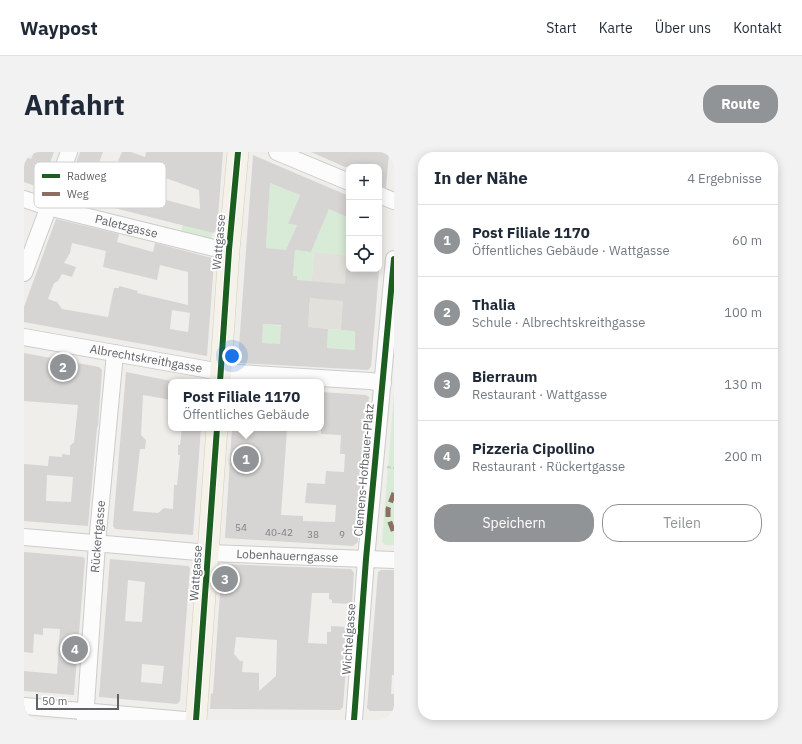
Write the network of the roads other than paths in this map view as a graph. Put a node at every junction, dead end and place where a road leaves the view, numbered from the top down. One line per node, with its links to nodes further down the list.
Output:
1 (69, 152): 4 (street)
2 (238, 152): 12 (main road, Wattgasse)
3 (277, 152): 5 (street)
4 (65, 162)
5 (346, 181)
6 (382, 196): 8 (street)
7 (24, 199): 9 (street, Paletzgasse)
8 (394, 201)
9 (34, 202)
10 (48, 208): 14 (street)
11 (52, 208): 12 (street, Paletzgasse)
12 (229, 250): 17 (main road, Wattgasse)
13 (394, 259): 20 (street)
14 (24, 273)
15 (24, 337): 16 (street, Albrechtskreithgasse)
16 (115, 353): 17 (street, Albrechtskreithgasse); 23 (street, Rückertgasse)
17 (220, 377): 18 (street, Albrechtskreithgasse)
18 (295, 379)
19 (324, 380): 20 (street, Albrechtskreithgasse)
20 (383, 383): 25 (street, Clemens-Hofbauer-Platz)
21 (218, 431): 24 (main road, Wattgasse)
22 (24, 537): 23 (street, Lobenhauerngasse)
23 (97, 544): 24 (street, Lobenhauerngasse); 28 (street, Rückertgasse)
24 (208, 553): 25 (street, Lobenhauerngasse); 30 (main road, Wattgasse)
25 (366, 559): 26 (street); 31 (street, Wichtelgasse)
26 (394, 560)
27 (24, 706): 28 (street)
28 (86, 716): 29 (street)
29 (185, 720)
30 (196, 720)
31 (354, 720)

